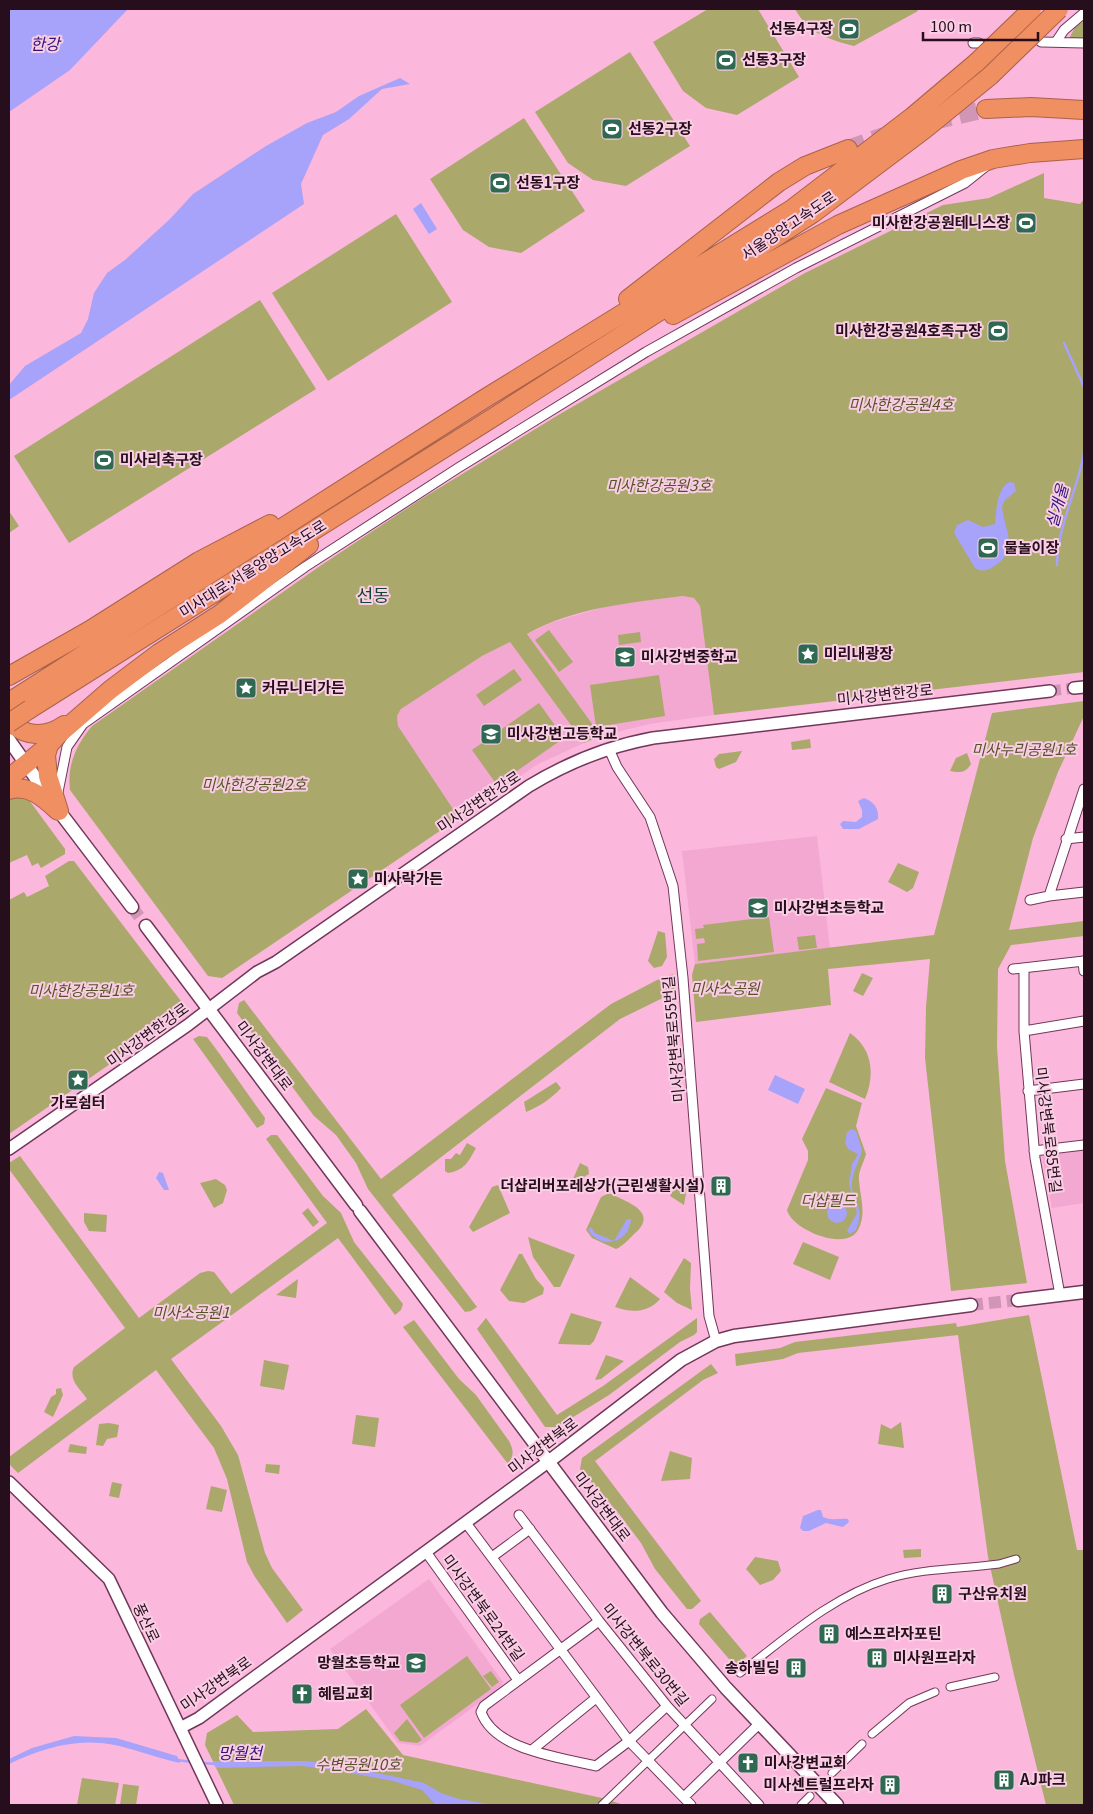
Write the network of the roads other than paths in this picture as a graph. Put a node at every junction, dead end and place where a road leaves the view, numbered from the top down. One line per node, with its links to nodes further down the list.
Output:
1 (1032, 9): 12 (highway, 서울양양고속도로, bridge)
2 (1059, 9): 13 (highway, 서울양양고속도로, bridge)
3 (1084, 13): 5 (street)
4 (1041, 42): 5 (street)
5 (1056, 42): 6 (street)
6 (1084, 43)
7 (986, 109): 8 (highway)
8 (1084, 110)
9 (848, 149): 12 (highway)
10 (1084, 149): 11 (highway)
11 (993, 160): 13 (highway); 30 (street)
12 (484, 400): 14 (highway, 미사대로;서울양양고속도로)
13 (497, 415): 15 (highway, 미사대로;서울양양고속도로)
14 (360, 479): 16 (highway); 20 (highway, 미사대로;서울양양고속도로)
15 (368, 497): 18 (highway); 20 (highway, 미사대로;서울양양고속도로)
16 (52, 650): 17 (highway); 20 (highway)
17 (9, 676)
18 (110, 690): 21 (highway); 24 (highway)
19 (1050, 691): 25 (street, 미사강변한강로)
20 (17, 697): 22 (highway, 미사대로;서울양양고속도로, bridge)
21 (9, 717)
22 (9, 723)
23 (9, 740): 26 (main road)
24 (49, 745): 26 (highway); 30 (highway)
25 (609, 749): 42 (street, 미사강변한강로); 54 (street, 미사강변북로55번길)
26 (25, 765): 27 (highway); 30 (main road)
27 (9, 778)
28 (1084, 789): 32 (street)
29 (9, 790): 30 (highway)
30 (58, 808): 36 (main road)
31 (1084, 837): 32 (street)
32 (1066, 839): 34 (street)
33 (1084, 892): 34 (street)
34 (1049, 896): 35 (street)
35 (1030, 900)
36 (132, 907)
37 (146, 926): 42 (main road, 미사강변대로)
38 (1084, 961): 39 (street); 41 (street)
39 (1024, 968): 40 (street); 44 (street, 미사강변북로85번길)
40 (1013, 969)
41 (1084, 971)
42 (209, 1009): 48 (street, 미사강변한강로); 55 (main road, 미사강변대로)
43 (1084, 1021): 44 (street)
44 (1024, 1031): 46 (street, 미사강변북로85번길)
45 (1084, 1084): 46 (street)
46 (1028, 1092): 49 (street, 미사강변북로85번길)
47 (1084, 1144): 49 (street)
48 (9, 1149)
49 (1034, 1151): 51 (street, 미사강변북로85번길)
50 (1084, 1292): 51 (main road)
51 (1060, 1295): 52 (main road)
52 (1018, 1300)
53 (971, 1305): 54 (main road, 미사강변북로)
54 (716, 1341): 55 (main road, 미사강변북로)
55 (548, 1462): 58 (street, 미사강변북로); 73 (main road, 미사강변대로)
56 (9, 1482): 75 (street, 풍산로)
57 (519, 1515): 59 (street, 미사강변북로30번길)
58 (466, 1523): 60 (street, 미사강변북로); 61 (street)
59 (530, 1529): 61 (street); 63 (street, 미사강변북로30번길)
60 (426, 1552): 67 (street, 미사강변북로24번길); 75 (street, 미사강변북로)
61 (492, 1557): 64 (street)
62 (1016, 1559): 65 (street)
63 (599, 1621): 64 (street); 72 (street, 미사강변북로30번길)
64 (560, 1649): 67 (street); 70 (street)
65 (740, 1673)
66 (995, 1677): 68 (street)
67 (518, 1680): 79 (street)
68 (950, 1687)
69 (935, 1692): 76 (street)
70 (596, 1698): 77 (street); 79 (street)
71 (712, 1699): 74 (street)
72 (667, 1706): 74 (street, 미사강변북로30번길); 77 (street)
73 (759, 1724): 81 (street); 90 (main road, 미사강변대로)
74 (685, 1725): 80 (street); 81 (street, 미사강변북로30번길)
75 (180, 1728): 85 (street, 풍산로)
76 (872, 1734)
77 (629, 1741): 79 (street); 80 (street)
78 (862, 1744): 82 (street)
79 (532, 1750)
80 (647, 1759): 84 (street); 86 (street)
81 (720, 1763): 84 (street); 88 (street, 미사강변북로30번길)
82 (832, 1773)
83 (810, 1796): 89 (street)
84 (684, 1797): 87 (street)
85 (216, 1805)
86 (602, 1805)
87 (691, 1805)
88 (759, 1805)
89 (801, 1805)
90 (837, 1805)

